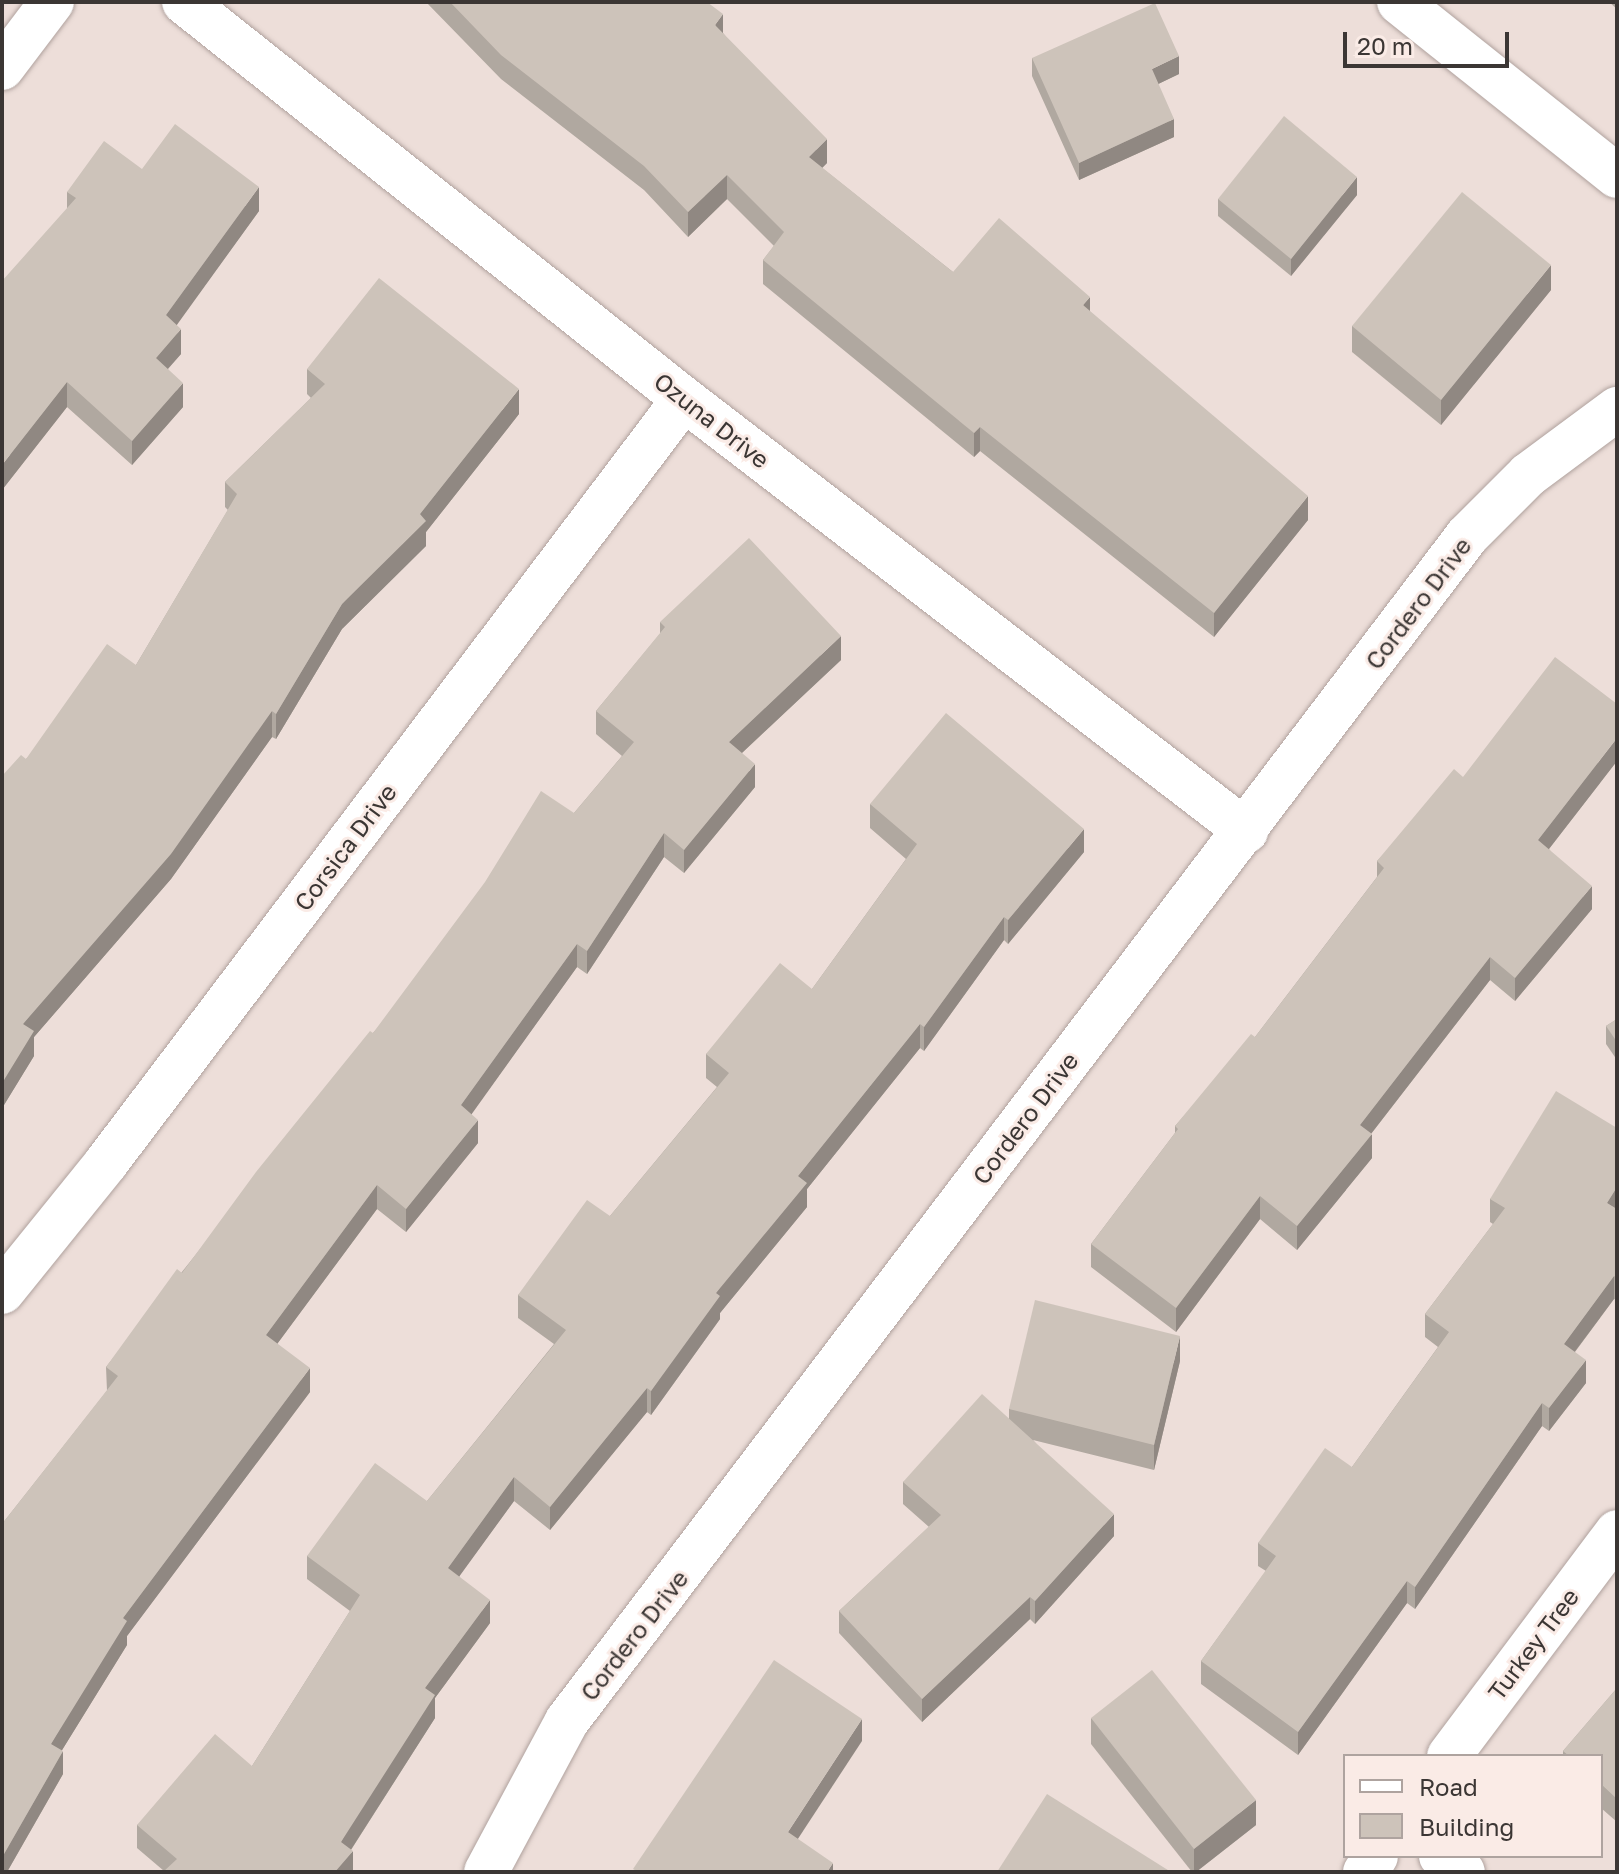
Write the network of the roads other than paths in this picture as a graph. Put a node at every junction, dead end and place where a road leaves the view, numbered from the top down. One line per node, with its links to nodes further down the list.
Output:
1 (52, 2): 4 (street)
2 (184, 2): 6 (street, Ozuna Drive)
3 (1399, 2): 5 (street)
4 (2, 68)
5 (1617, 176)
6 (684, 399): 8 (street, Ozuna Drive); 9 (street, Corsica Drive)
7 (1617, 409): 8 (street, Cordero Drive)
8 (1246, 831): 13 (street, Cordero Drive)
9 (2, 1292)
10 (1617, 1532): 11 (street, Turkey Tree)
11 (1450, 1754)
12 (1444, 1858): 14 (street)
13 (486, 1872)
14 (1463, 1872)

